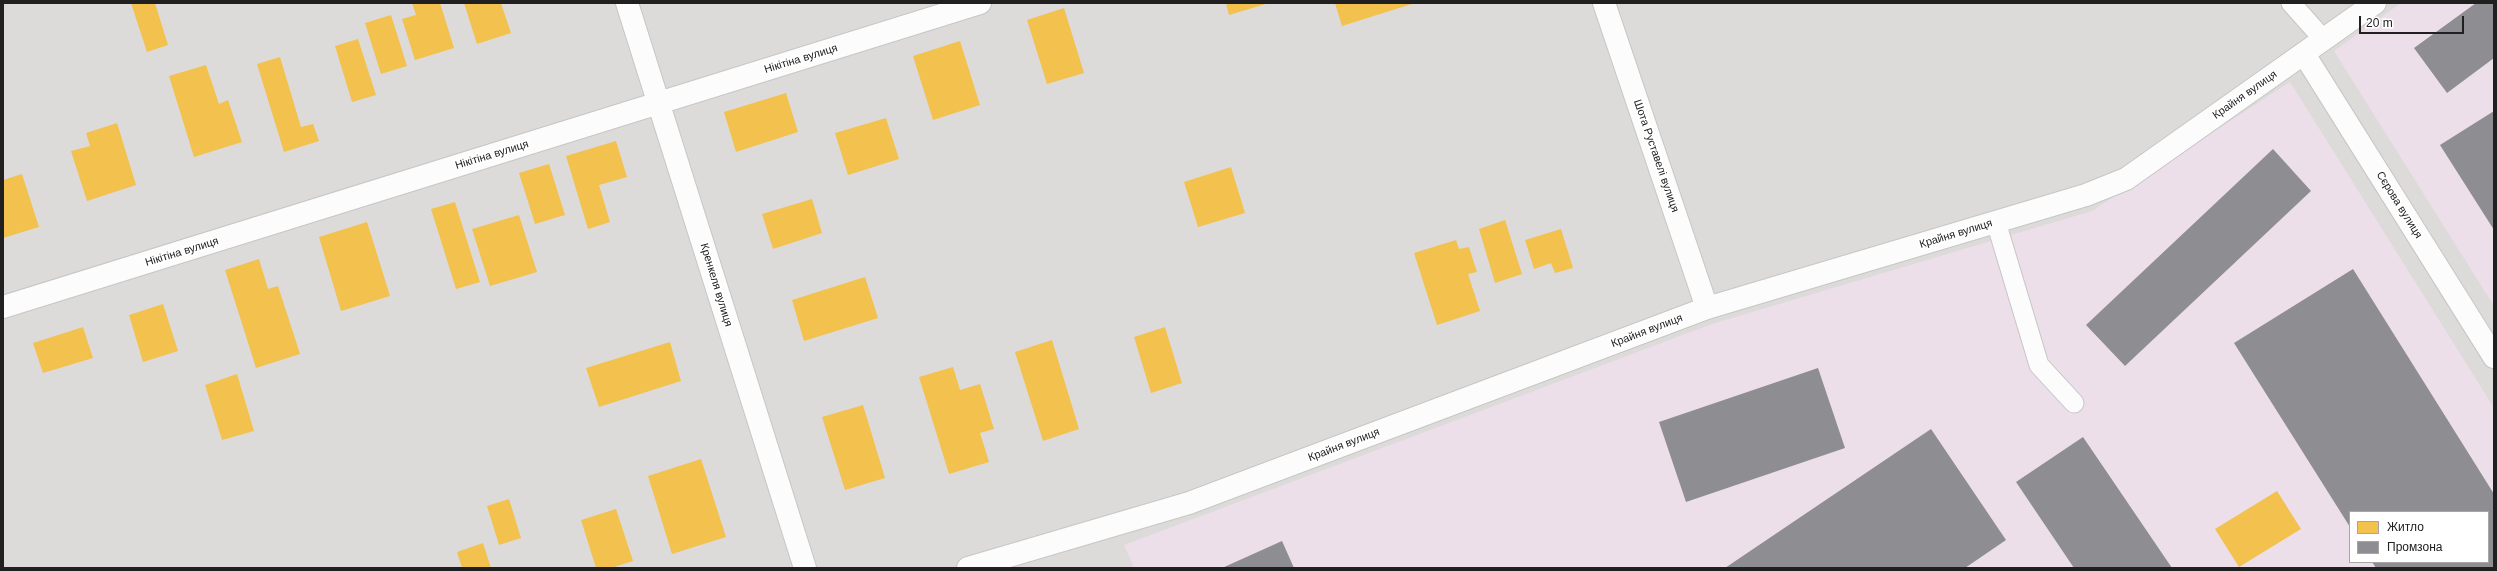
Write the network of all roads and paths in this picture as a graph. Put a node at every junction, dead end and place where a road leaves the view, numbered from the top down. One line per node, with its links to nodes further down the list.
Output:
1 (627, 3): 8 (street, Кренкеля вулиця)
2 (980, 3): 8 (street, Нікітіна вулиця)
3 (1604, 3): 11 (street, Шота Руставелі вулиця)
4 (2291, 3): 6 (lane)
5 (2375, 3): 6 (street, Крайня вулиця)
6 (2324, 40): 7 (street, Крайня вулиця)
7 (2304, 54): 9 (street, Крайня вулиця); 12 (street, Сєрова вулиця)
8 (659, 103): 10 (street, Нікітіна вулиця); 14 (street, Кренкеля вулиця)
9 (1996, 222): 11 (street, Крайня вулиця); 13 (lane)
10 (3, 307)
11 (1707, 308): 15 (street, Крайня вулиця)
12 (2494, 357)
13 (2074, 403)
14 (805, 568)
15 (968, 568)

